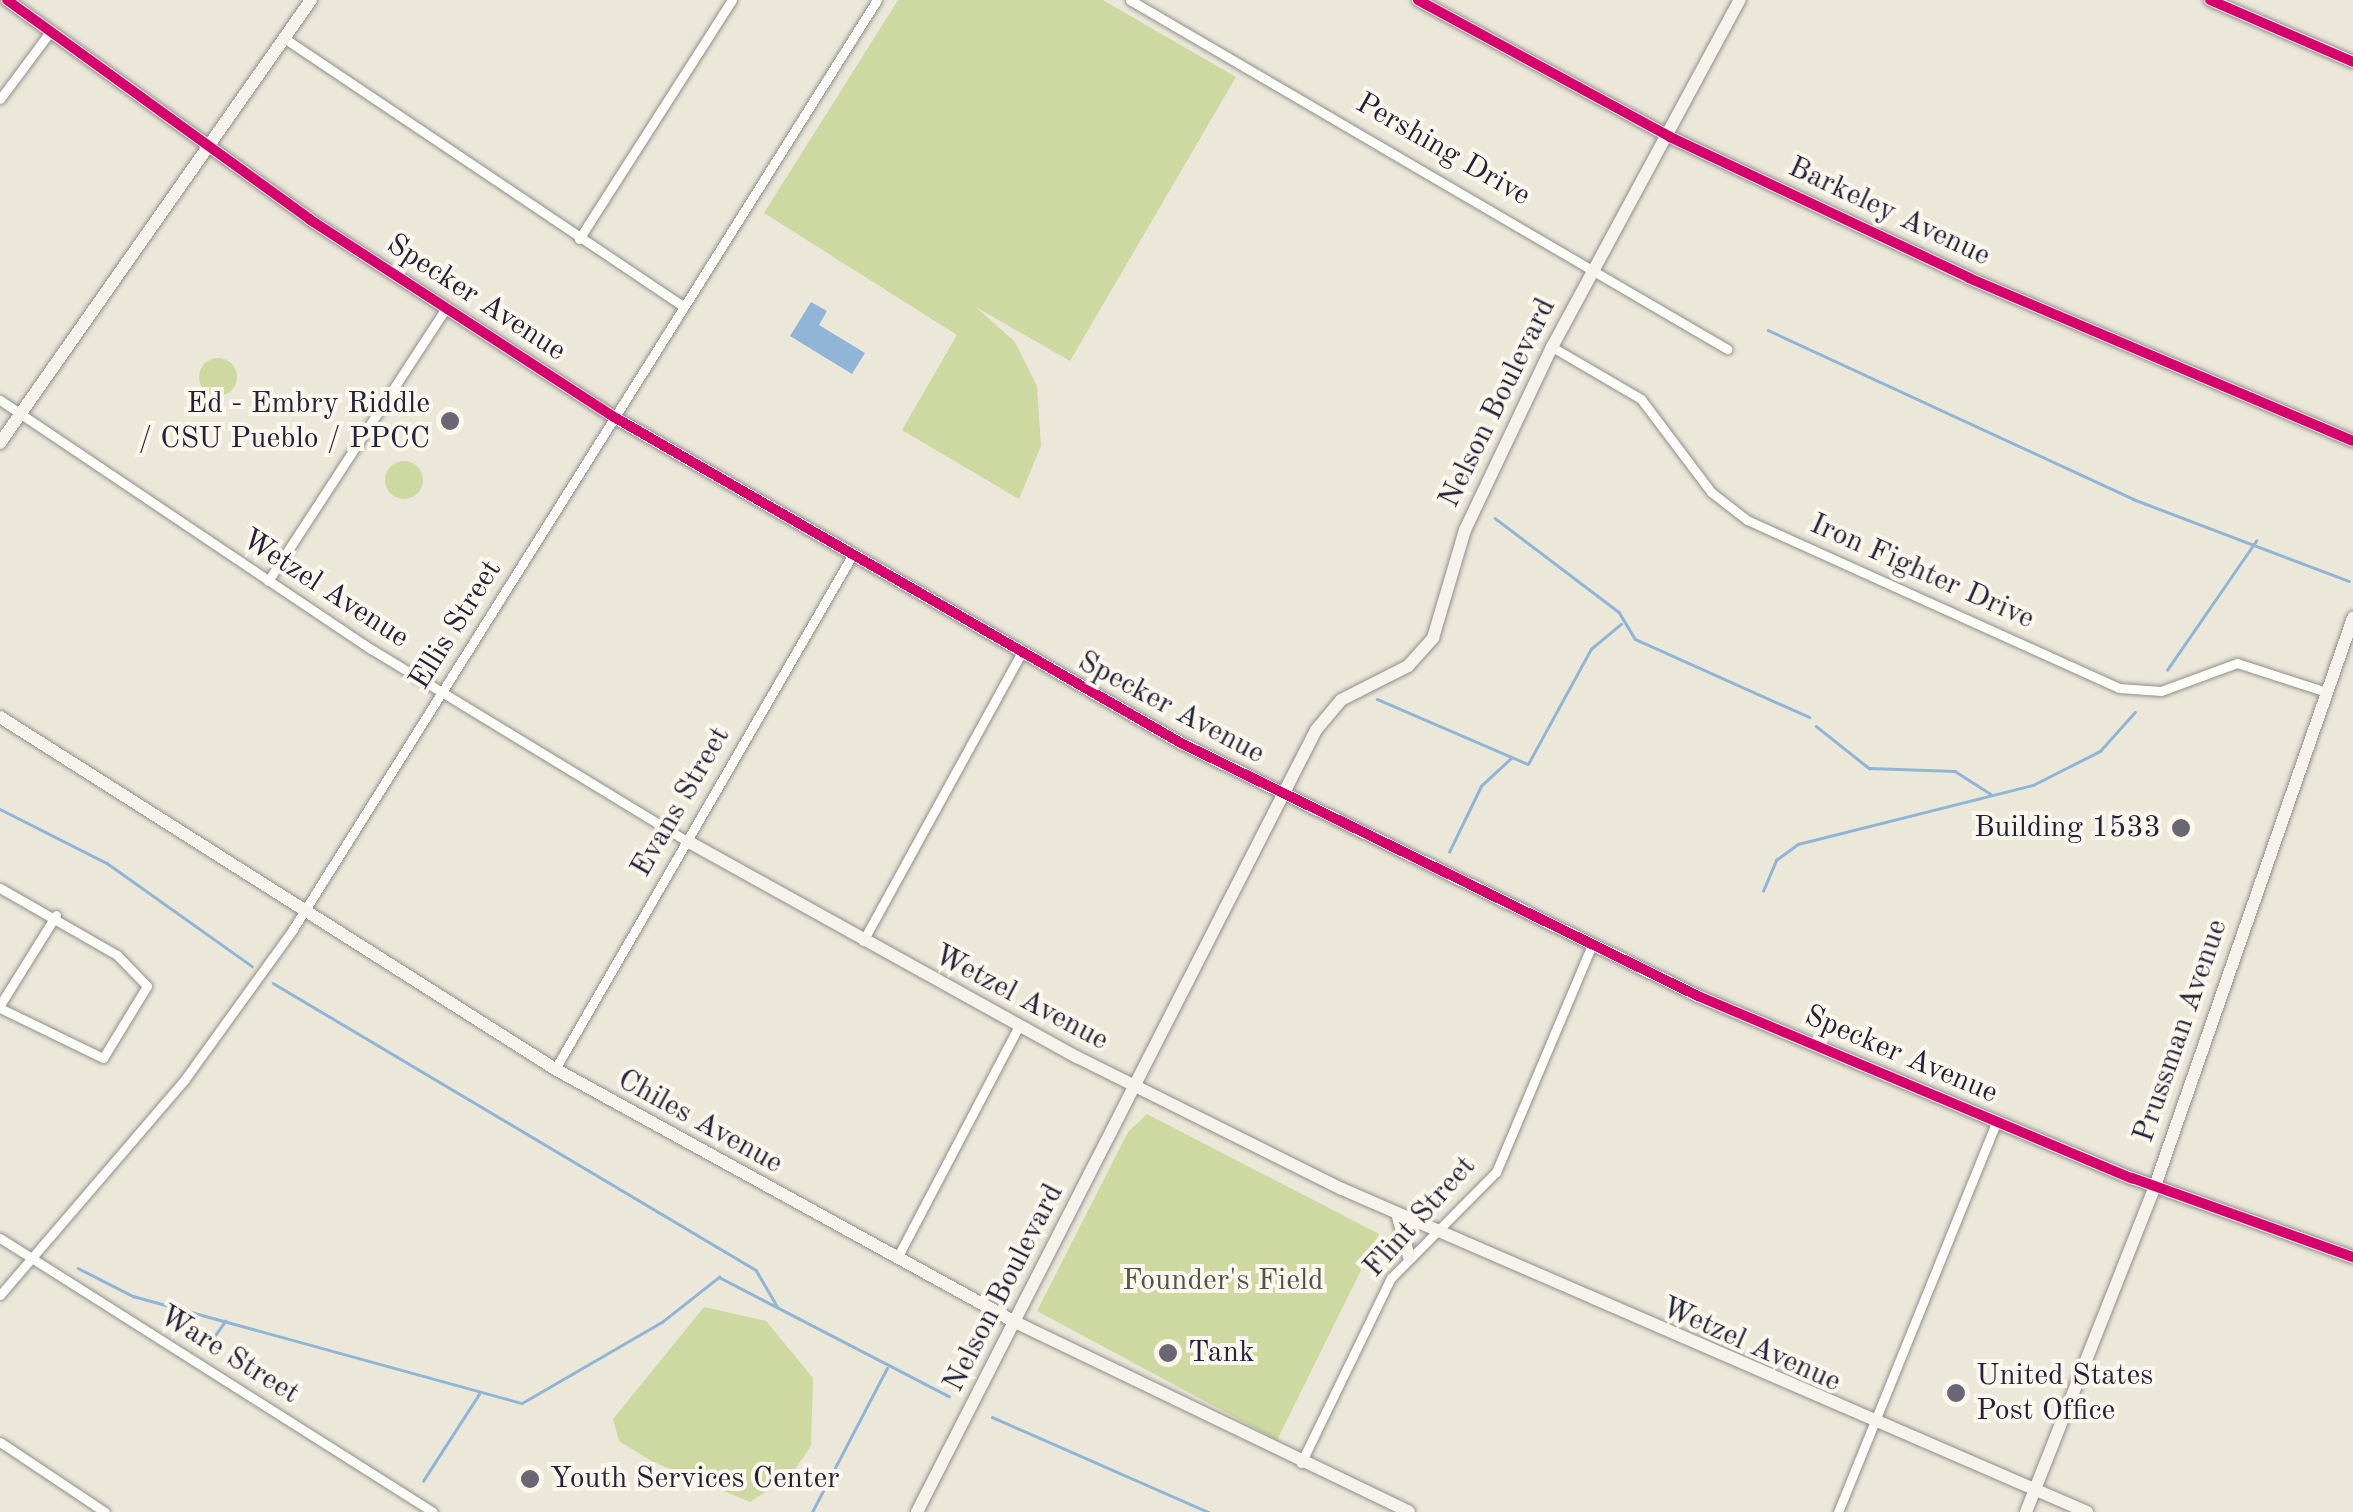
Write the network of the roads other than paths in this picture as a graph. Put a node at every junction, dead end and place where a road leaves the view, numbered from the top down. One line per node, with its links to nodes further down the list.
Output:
1 (7, 0): 9 (street, Specker Avenue)
2 (312, 0): 10 (street)
3 (732, 0): 15 (street)
4 (877, 0): 17 (street, Ellis Street)
5 (1130, 0): 16 (street, Pershing Drive)
6 (1418, 0): 13 (street, Barkeley Avenue)
7 (1740, 0): 13 (street, Nelson Boulevard)
8 (2210, 0): 11 (street)
9 (50, 32): 12 (street); 14 (street, Specker Avenue)
10 (284, 38): 14 (street); 15 (street)
11 (2353, 62)
12 (0, 98)
13 (1670, 136): 16 (street, Nelson Boulevard); 24 (street, Barkeley Avenue)
14 (208, 147): 18 (street, Specker Avenue); 22 (street)
15 (579, 239): 17 (street)
16 (1594, 265): 19 (street, Nelson Boulevard); 20 (street, Pershing Drive)
17 (683, 306): 23 (street, Ellis Street)
18 (446, 309): 23 (street, Specker Avenue); 27 (street)
19 (1552, 346): 30 (street, Iron Fighter Drive); 33 (street, Nelson Boulevard)
20 (1727, 349)
21 (0, 400): 22 (street, Wetzel Avenue)
22 (20, 415): 25 (street); 27 (street, Wetzel Avenue)
23 (614, 417): 26 (street, Specker Avenue); 31 (street, Ellis Street)
24 (2353, 441)
25 (0, 444)
26 (850, 559): 29 (street, Specker Avenue); 34 (street, Evans Street)
27 (268, 581): 31 (street, Wetzel Avenue)
28 (2353, 618): 30 (street, Prussman Avenue)
29 (1020, 656): 33 (street, Specker Avenue); 38 (street)
30 (2326, 692): 45 (street, Prussman Avenue)
31 (442, 694): 34 (street, Wetzel Avenue); 37 (street, Ellis Street)
32 (0, 718): 37 (street, Chiles Avenue)
33 (1284, 796): 39 (street, Specker Avenue); 43 (street, Nelson Boulevard)
34 (687, 840): 38 (street, Wetzel Avenue); 42 (street, Evans Street)
35 (0, 888): 36 (street)
36 (56, 915): 40 (street); 40 (street)
37 (302, 915): 42 (street, Chiles Avenue); 52 (street, Ellis Street)
38 (863, 941): 41 (street, Wetzel Avenue)
39 (1592, 945): 44 (street, Specker Avenue); 47 (street, Flint Street)
40 (0, 1006)
41 (1019, 1026): 43 (street, Wetzel Avenue); 49 (street)
42 (555, 1069): 49 (street, Chiles Avenue)
43 (1135, 1087): 46 (street, Wetzel Avenue); 54 (street, Nelson Boulevard)
44 (1996, 1122): 45 (street, Specker Avenue); 55 (street)
45 (2154, 1186): 51 (street, Specker Avenue); 58 (street, Prussman Avenue)
46 (1397, 1215): 47 (street, Wetzel Avenue); 50 (street)
47 (1435, 1233): 50 (street, Flint Street); 55 (street, Wetzel Avenue)
48 (0, 1238): 52 (street, Ware Street)
49 (897, 1258): 54 (street, Chiles Avenue)
50 (1409, 1258): 57 (street, Flint Street)
51 (2353, 1258)
52 (30, 1261): 53 (street, Ellis Street); 59 (street, Ware Street)
53 (0, 1295)
54 (1015, 1322): 57 (street, Chiles Avenue); 62 (street, Nelson Boulevard)
55 (1871, 1425): 58 (street, Wetzel Avenue); 64 (street)
56 (0, 1442): 60 (street)
57 (1301, 1463): 63 (street, Chiles Avenue)
58 (2036, 1491): 65 (street, Prussman Avenue); 66 (street, Wetzel Avenue)
59 (418, 1508): 61 (street, Ware Street)
60 (106, 1512)
61 (434, 1512)
62 (917, 1512)
63 (1408, 1512)
64 (1838, 1512)
65 (2026, 1512)
66 (2087, 1512)

